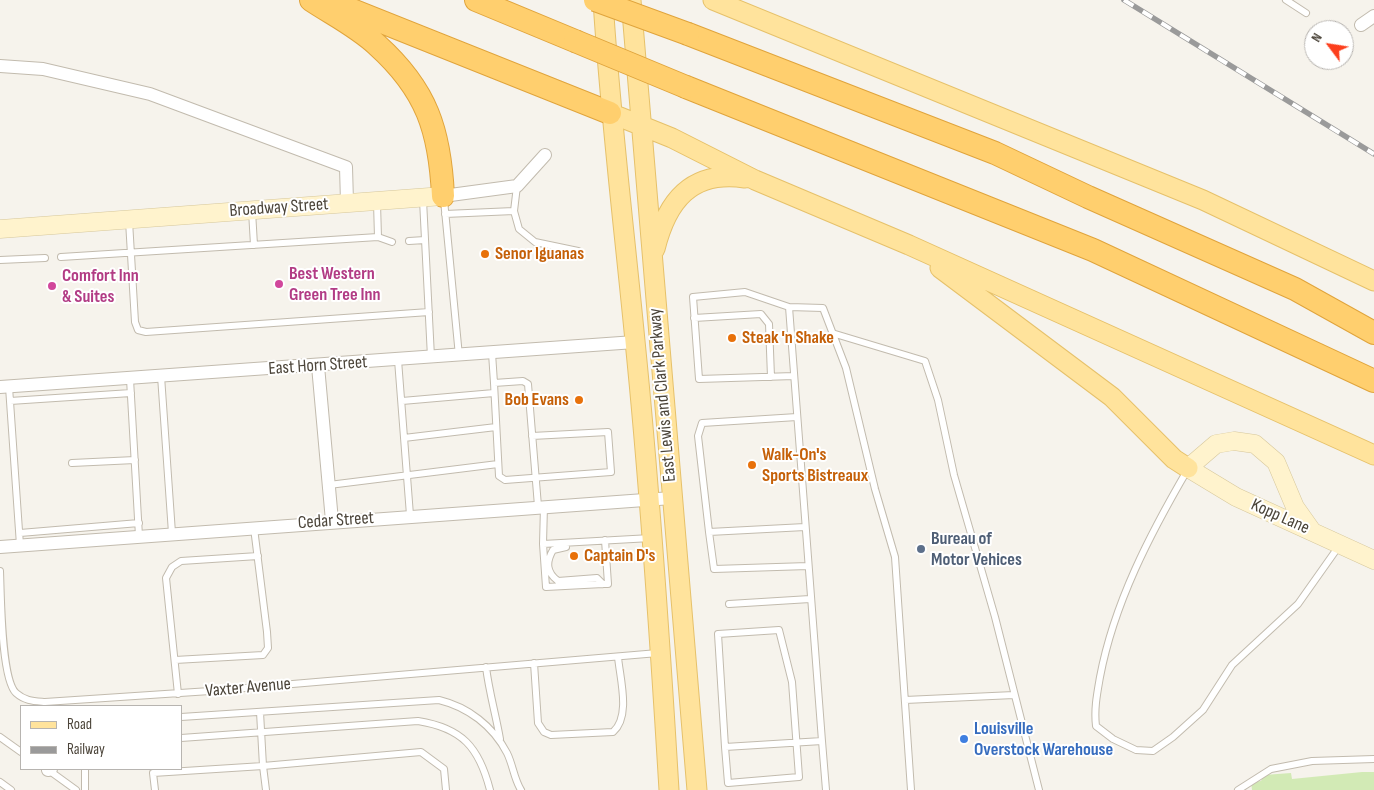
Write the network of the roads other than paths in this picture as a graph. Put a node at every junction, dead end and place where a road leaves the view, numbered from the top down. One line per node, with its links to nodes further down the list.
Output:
1 (311, 0): 20 (highway)
2 (327, 0): 13 (highway)
3 (595, 0): 42 (highway, bridge)
4 (602, 0): 13 (main road, East Lewis and Clark Parkway)
5 (631, 0): 14 (main road, East Lewis and Clark Parkway)
6 (713, 0): 37 (main road)
7 (1286, 0): 9 (lane)
8 (479, 1): 53 (highway, bridge)
9 (1306, 13)
10 (1374, 16): 11 (street)
11 (1361, 25)
12 (0, 66): 19 (street)
13 (610, 113): 14 (main road); 43 (main road, East Lewis and Clark Parkway)
14 (640, 126): 16 (main road); 36 (main road, East Lewis and Clark Parkway)
15 (545, 155): 17 (street)
16 (755, 180): 30 (main road); 36 (main road)
17 (517, 186): 20 (street, Broadway Street); 22 (lane)
18 (377, 200): 19 (street, Broadway Street); 20 (street, Broadway Street); 25 (lane)
19 (347, 202): 21 (street, Broadway Street)
20 (437, 202): 22 (lane); 26 (lane); 45 (lane)
21 (252, 210): 23 (street, Broadway Street); 29 (lane)
22 (514, 211): 31 (lane)
23 (129, 219): 24 (street, Broadway Street); 32 (lane)
24 (0, 229)
25 (378, 237): 28 (lane); 29 (lane)
26 (425, 240): 27 (lane); 39 (lane)
27 (409, 241)
28 (392, 242)
29 (254, 245): 32 (lane)
30 (909, 245): 66 (main road); 70 (main road)
31 (578, 251)
32 (131, 253): 33 (lane); 39 (lane)
33 (61, 257)
34 (45, 258): 35 (lane)
35 (0, 260)
36 (652, 262): 74 (main road, East Lewis and Clark Parkway)
37 (1374, 281)
38 (789, 307): 40 (lane); 41 (lane); 50 (lane)
39 (429, 312): 46 (lane)
40 (694, 318): 51 (lane); 51 (lane)
41 (832, 333): 105 (lane); 106 (lane)
42 (1374, 333)
43 (635, 342): 44 (street, East Horn Street); 75 (main road, East Lewis and Clark Parkway)
44 (492, 353): 45 (street, East Horn Street); 55 (lane)
45 (459, 356): 46 (street, East Horn Street)
46 (431, 358): 47 (street, East Horn Street)
47 (398, 360): 48 (street, East Horn Street); 61 (lane)
48 (318, 366): 49 (street, East Horn Street); 73 (street)
49 (161, 376): 52 (street, East Horn Street); 84 (lane)
50 (794, 376): 51 (lane); 62 (lane)
51 (771, 377)
52 (130, 378): 54 (street, East Horn Street); 58 (lane)
53 (1374, 380)
54 (68, 383): 56 (street, East Horn Street); 59 (lane)
55 (494, 383): 57 (lane); 64 (lane)
56 (5, 387): 60 (lane)
57 (494, 393): 61 (lane); 63 (lane)
58 (131, 394): 59 (lane); 67 (lane)
59 (69, 397): 60 (lane)
60 (10, 401): 86 (lane)
61 (402, 401): 65 (lane)
62 (797, 417): 80 (lane); 83 (lane)
63 (496, 427): 65 (lane); 69 (lane)
64 (532, 436): 72 (lane); 72 (lane)
65 (404, 438): 71 (lane)
66 (1374, 455)
67 (135, 460): 68 (lane); 81 (lane)
68 (72, 463)
69 (498, 464): 71 (lane); 72 (lane)
70 (1188, 468): 82 (street, Kopp Lane); 82 (street); 90 (lane)
71 (407, 475): 73 (lane); 77 (lane)
72 (536, 478): 76 (lane)
73 (329, 485): 78 (street)
74 (672, 498): 75 (street, Cedar Street); 131 (main road, East Lewis and Clark Parkway)
75 (648, 499): 76 (street, Cedar Street); 85 (main road, East Lewis and Clark Parkway)
76 (541, 506): 77 (street, Cedar Street); 89 (lane)
77 (410, 515): 78 (street, Cedar Street)
78 (332, 521): 79 (street, Cedar Street)
79 (254, 527): 84 (street, Cedar Street); 92 (lane)
80 (805, 527): 83 (lane); 94 (lane)
81 (139, 530): 84 (street, Cedar Street); 86 (street, Cedar Street)
82 (1312, 531): 90 (street, Kopp Lane)
83 (709, 532): 94 (lane)
84 (172, 533)
85 (652, 538): 88 (lane); 99 (main road, East Lewis and Clark Parkway)
86 (20, 539): 91 (street, Cedar Street)
87 (593, 540): 88 (lane); 89 (lane); 96 (lane)
88 (605, 540): 96 (lane)
89 (543, 544): 96 (lane)
90 (1340, 544): 93 (street, Kopp Lane)
91 (0, 547)
92 (258, 556): 101 (lane); 101 (lane)
93 (1374, 560)
94 (808, 566): 97 (lane)
95 (0, 571): 104 (lane, Vaxter Avenue)
96 (603, 584)
97 (810, 599): 98 (lane); 113 (lane)
98 (729, 604)
99 (660, 653): 100 (lane, Vaxter Avenue); 130 (main road, East Lewis and Clark Parkway)
100 (618, 656): 102 (lane, Vaxter Avenue); 102 (lane)
101 (174, 660): 104 (lane)
102 (534, 663): 103 (lane, Vaxter Avenue)
103 (486, 667): 104 (lane, Vaxter Avenue); 112 (lane)
104 (178, 694)
105 (1014, 695): 106 (lane); 134 (lane)
106 (905, 700): 133 (lane)
107 (260, 712): 108 (lane); 109 (lane); 112 (lane)
108 (182, 717)
109 (261, 733): 111 (lane); 118 (lane); 128 (lane)
110 (0, 737): 116 (lane)
111 (182, 738)
112 (500, 741): 129 (lane)
113 (822, 741): 114 (lane); 132 (lane)
114 (796, 743): 115 (lane); 115 (lane); 115 (lane)
115 (725, 747)
116 (20, 751)
117 (1374, 759): 135 (lane)
118 (263, 766): 125 (lane); 126 (lane); 127 (lane)
119 (49, 770): 123 (lane)
120 (85, 770): 124 (lane)
121 (0, 782): 122 (lane)
122 (11, 790)
123 (76, 790)
124 (85, 790)
125 (155, 790)
126 (266, 790)
127 (446, 790)
128 (490, 790)
129 (521, 790)
130 (669, 790)
131 (697, 790)
132 (826, 790)
133 (912, 790)
134 (1039, 790)
135 (1238, 790)

